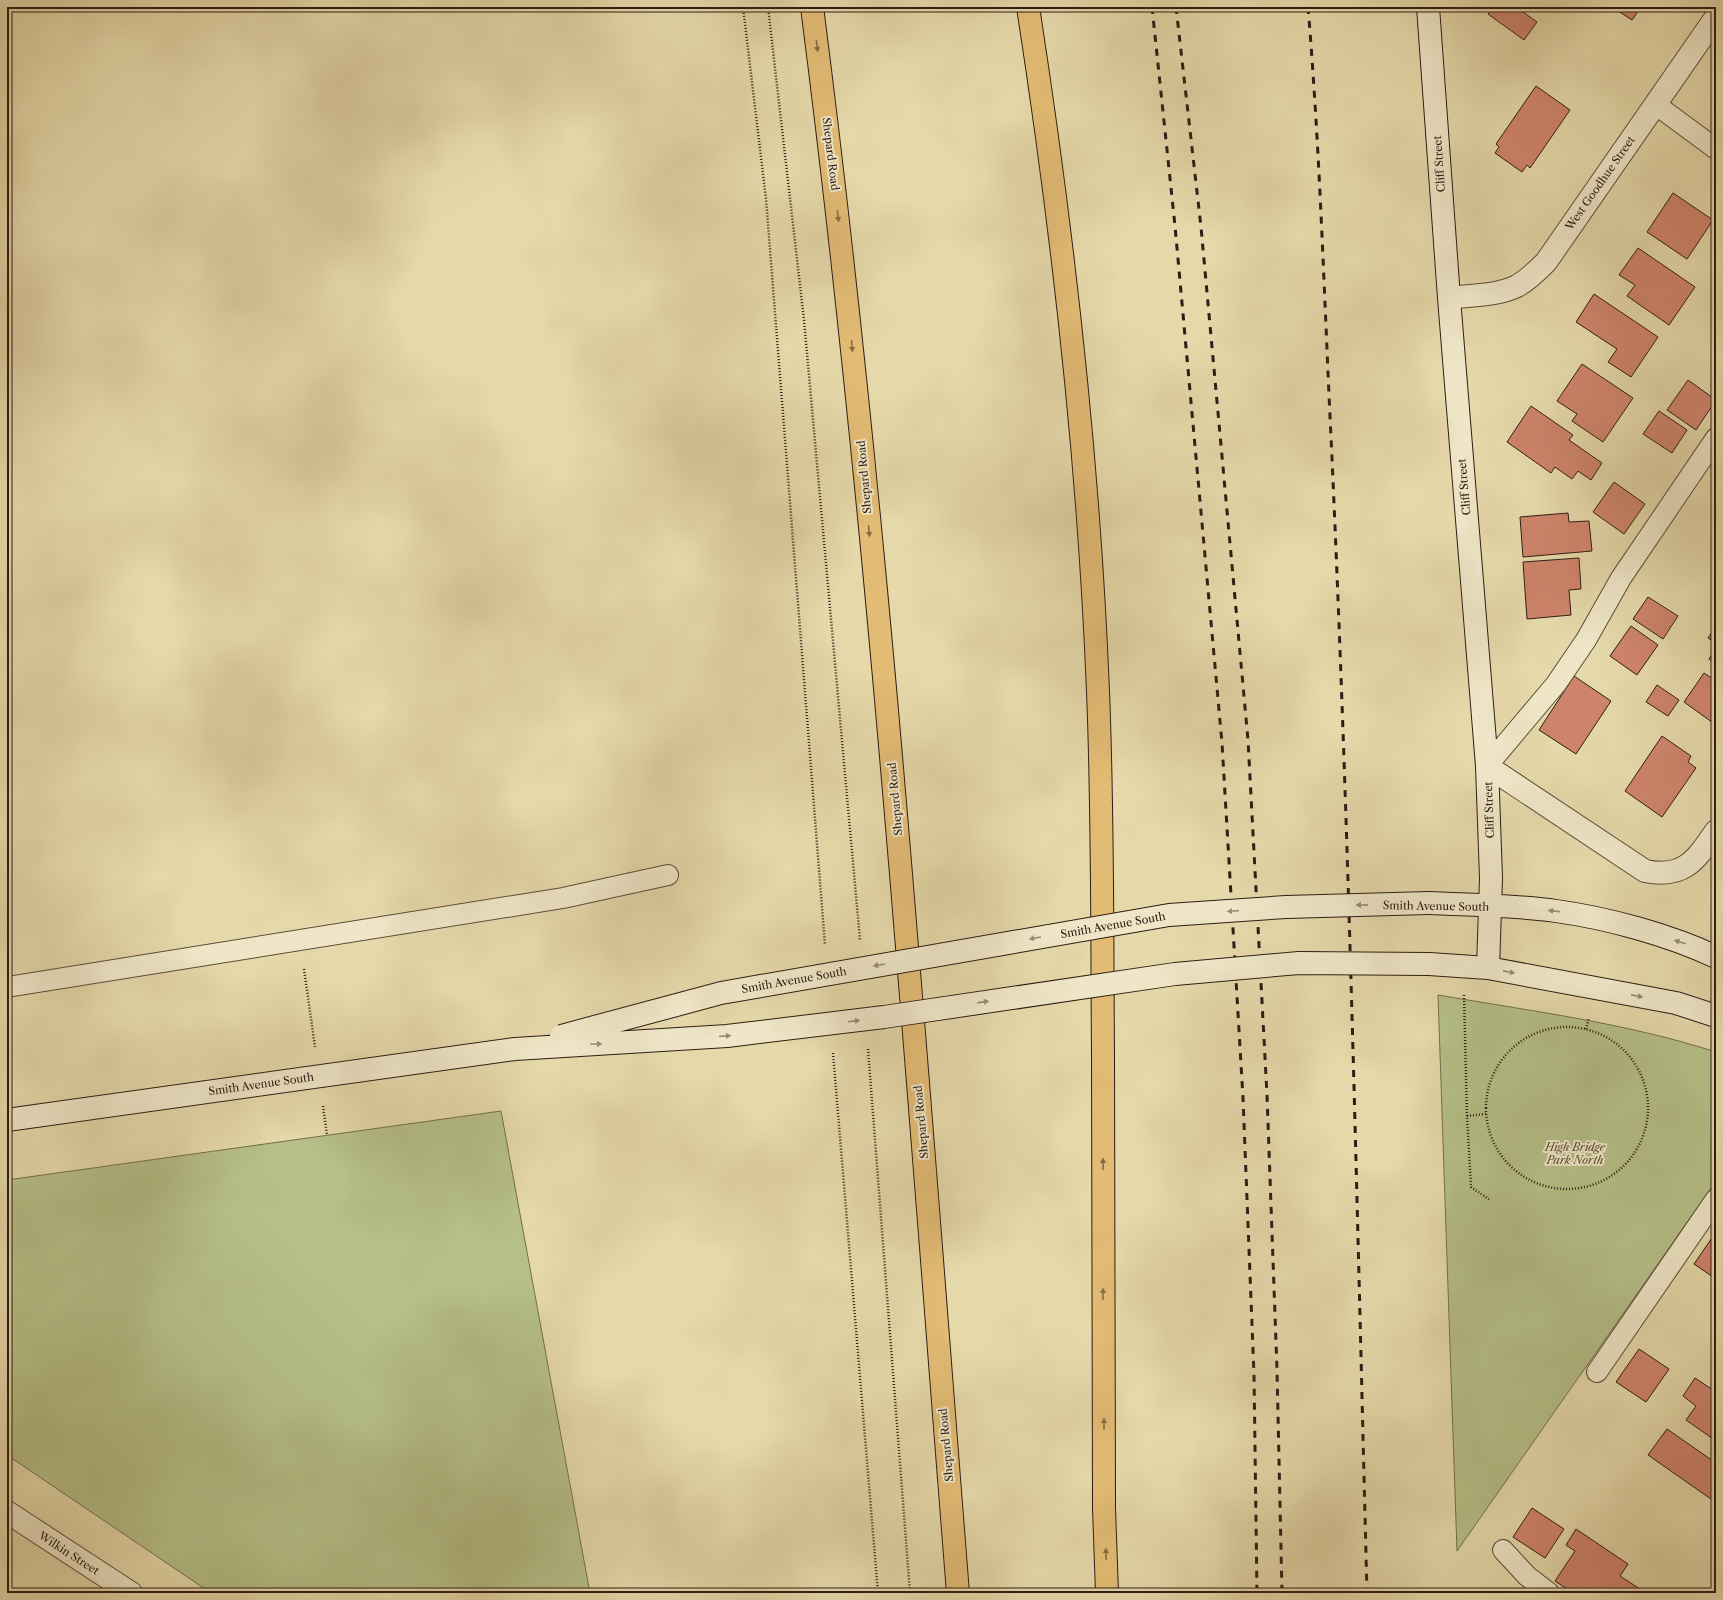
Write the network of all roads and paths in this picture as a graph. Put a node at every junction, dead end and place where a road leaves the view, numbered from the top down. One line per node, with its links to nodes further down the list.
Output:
1 (742, 7): 16 (path)
2 (768, 7): 15 (path)
3 (812, 7): 42 (highway, Shepard Road, one-way to 42)
4 (1028, 7): 43 (highway, one-way to 4)
5 (1428, 7): 9 (main road, Cliff Street)
6 (1716, 17): 7 (main road, West Goodhue Street)
7 (1655, 104): 8 (lane); 9 (main road, West Goodhue Street)
8 (1716, 148)
9 (1449, 298): 11 (main road, Cliff Street)
10 (1716, 438): 11 (lane)
11 (1487, 766): 12 (main road); 14 (main road, Cliff Street)
12 (1716, 831)
13 (668, 875): 20 (lane)
14 (1491, 906): 17 (main road, Smith Avenue South, one-way to 14); 19 (main road, Cliff Street); 27 (main road, Smith Avenue South, one-way to 27, bridge)
15 (860, 945)
16 (825, 950)
17 (1716, 957)
18 (303, 964): 28 (path)
19 (1488, 968): 22 (main road, Smith Avenue South, one-way to 22); 27 (main road, Smith Avenue South, one-way to 19, bridge)
20 (7, 987)
21 (1464, 993): 31 (path)
22 (1716, 1016)
23 (1589, 1018): 24 (path)
24 (1586, 1029): 30 (path); 30 (path)
25 (833, 1046): 40 (path)
26 (868, 1047): 41 (path)
27 (515, 1049): 32 (main road, Smith Avenue South, bridge)
28 (315, 1050)
29 (322, 1104): 33 (path)
30 (1486, 1114): 31 (path)
31 (1467, 1116): 35 (path)
32 (7, 1120)
33 (327, 1135)
34 (1716, 1199): 36 (lane)
35 (1490, 1200)
36 (1597, 1372)
37 (7, 1512): 39 (main road, Wilkin Street)
38 (1503, 1550): 44 (lane)
39 (119, 1590)
40 (878, 1593)
41 (910, 1593)
42 (958, 1593)
43 (1107, 1593)
44 (1549, 1593)

